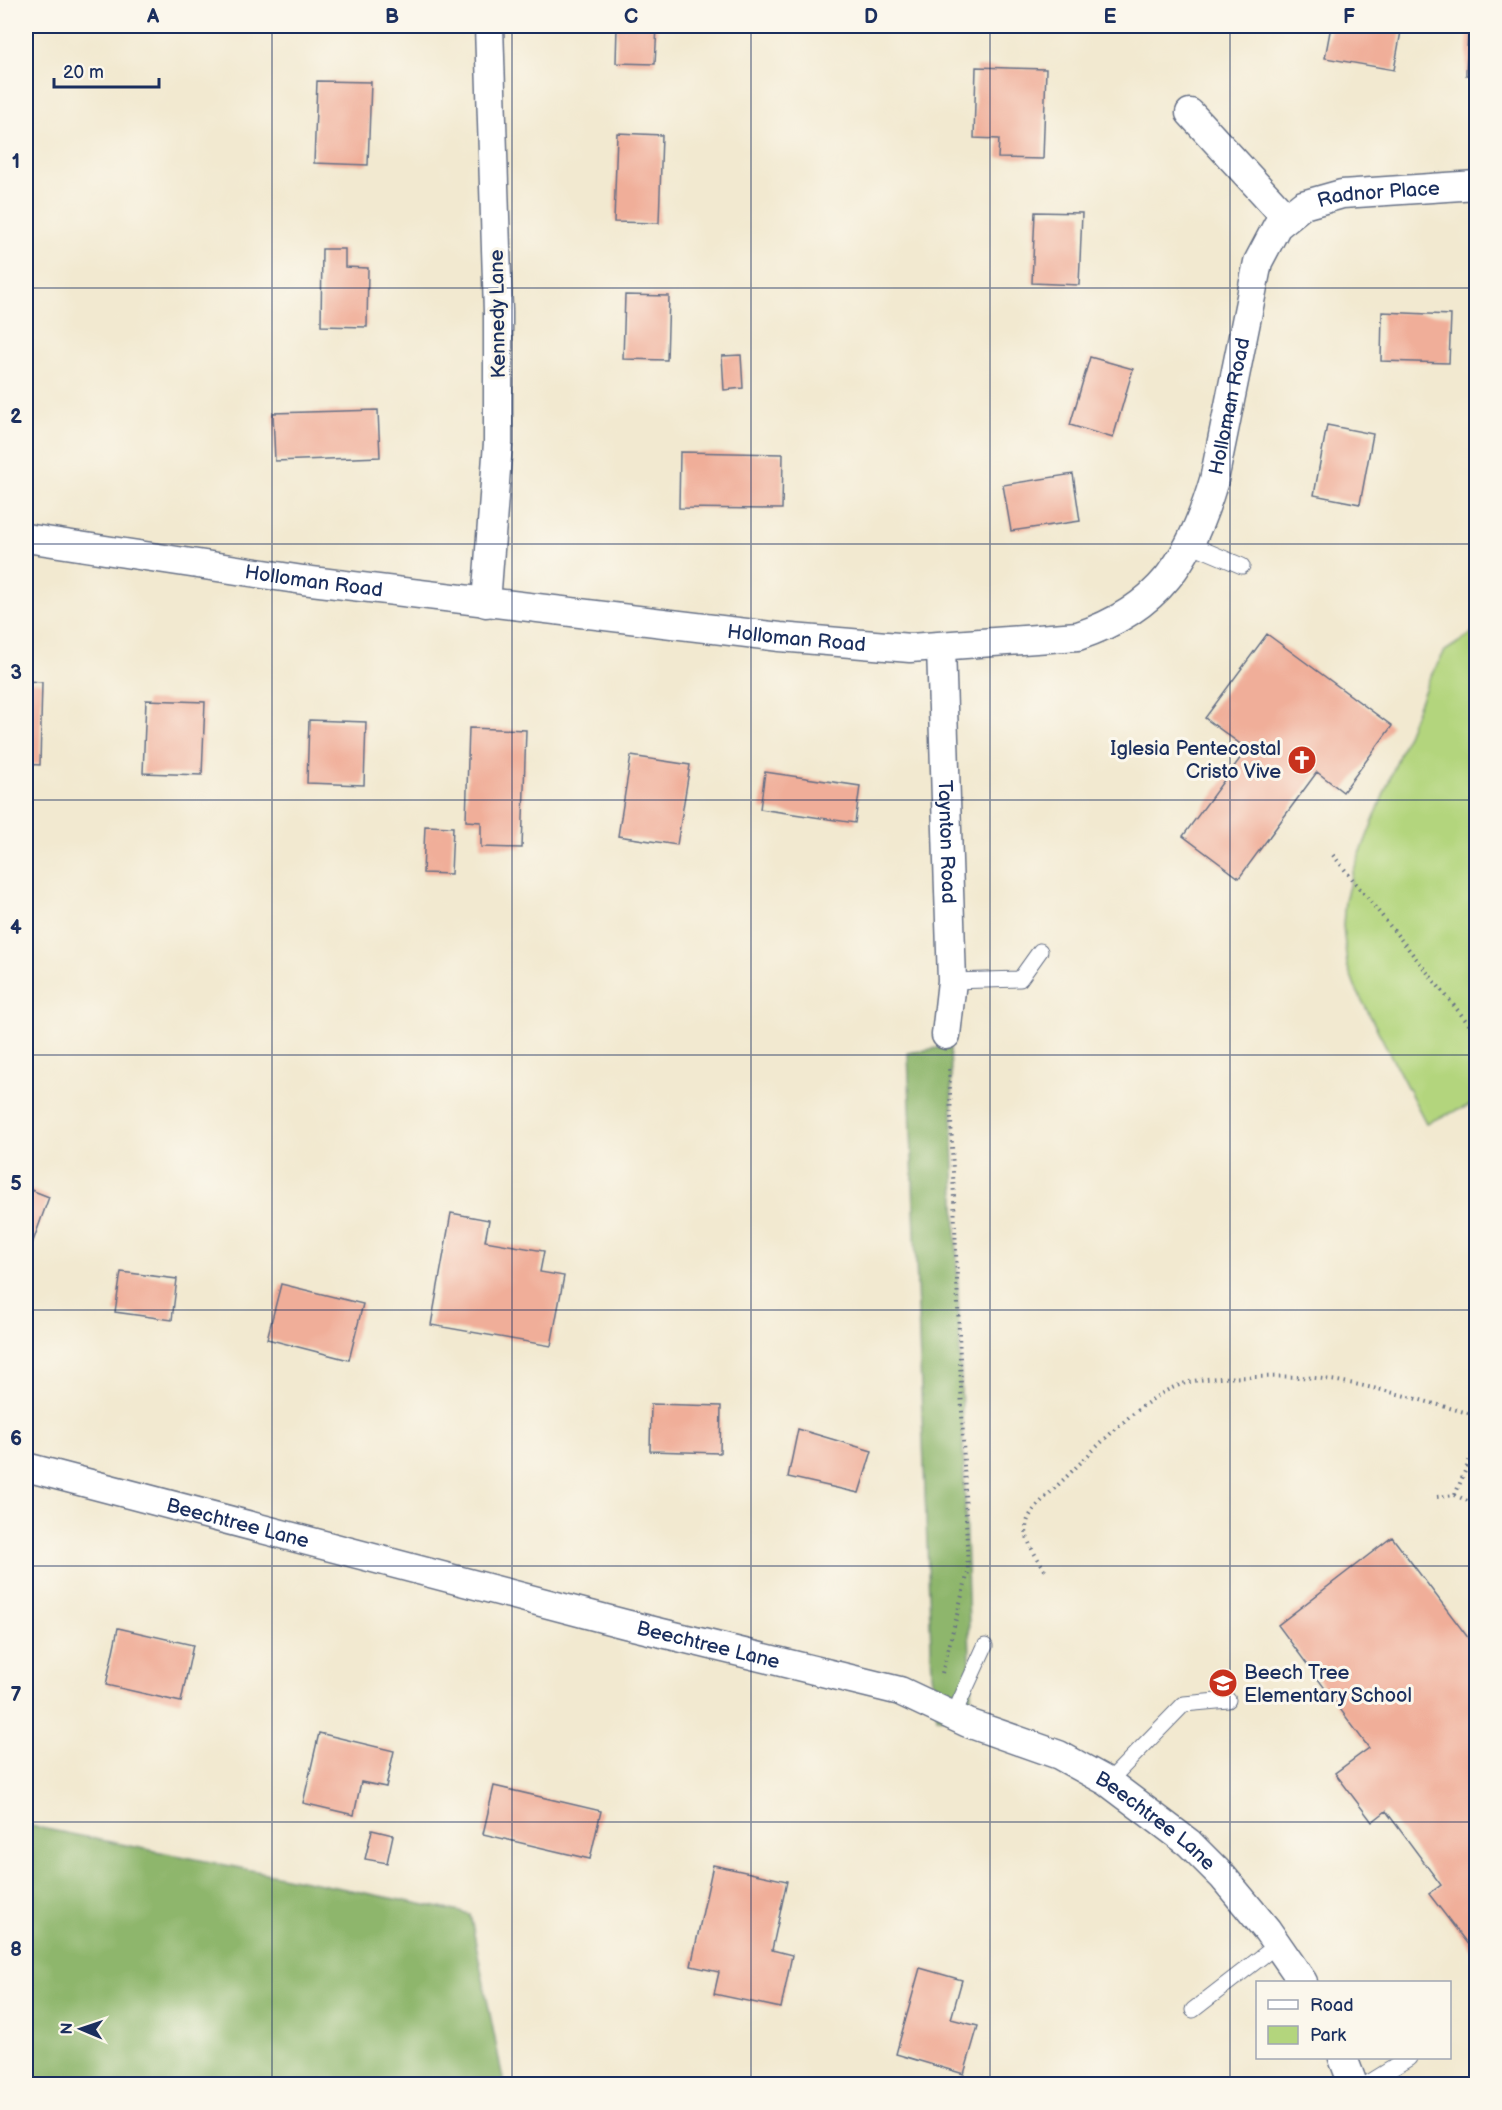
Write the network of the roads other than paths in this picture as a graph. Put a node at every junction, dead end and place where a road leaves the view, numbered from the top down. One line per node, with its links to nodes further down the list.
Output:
1 (489, 26): 8 (street, Kennedy Lane)
2 (1190, 113): 4 (street)
3 (1476, 185): 4 (street, Radnor Place)
4 (1286, 217): 6 (street, Holloman Road)
5 (26, 538): 8 (street, Holloman Road)
6 (1190, 544): 7 (lane); 9 (street, Holloman Road)
7 (1242, 566)
8 (486, 603): 9 (street, Holloman Road)
9 (941, 648): 11 (street, Taynton Road)
10 (1040, 951): 11 (lane)
11 (952, 981): 12 (street, Taynton Road)
12 (946, 1035)
13 (26, 1467): 16 (street, Beechtree Lane)
14 (985, 1646): 16 (lane)
15 (1228, 1700): 17 (lane)
16 (953, 1716): 17 (street, Beechtree Lane)
17 (1108, 1782): 18 (street, Beechtree Lane)
18 (1277, 1946): 19 (street, Beechtree Lane); 20 (lane)
19 (1302, 1981)
20 (1193, 2010)
21 (1343, 2059): 23 (street)
22 (1407, 2059): 24 (lane)
23 (1353, 2085)
24 (1367, 2085)

